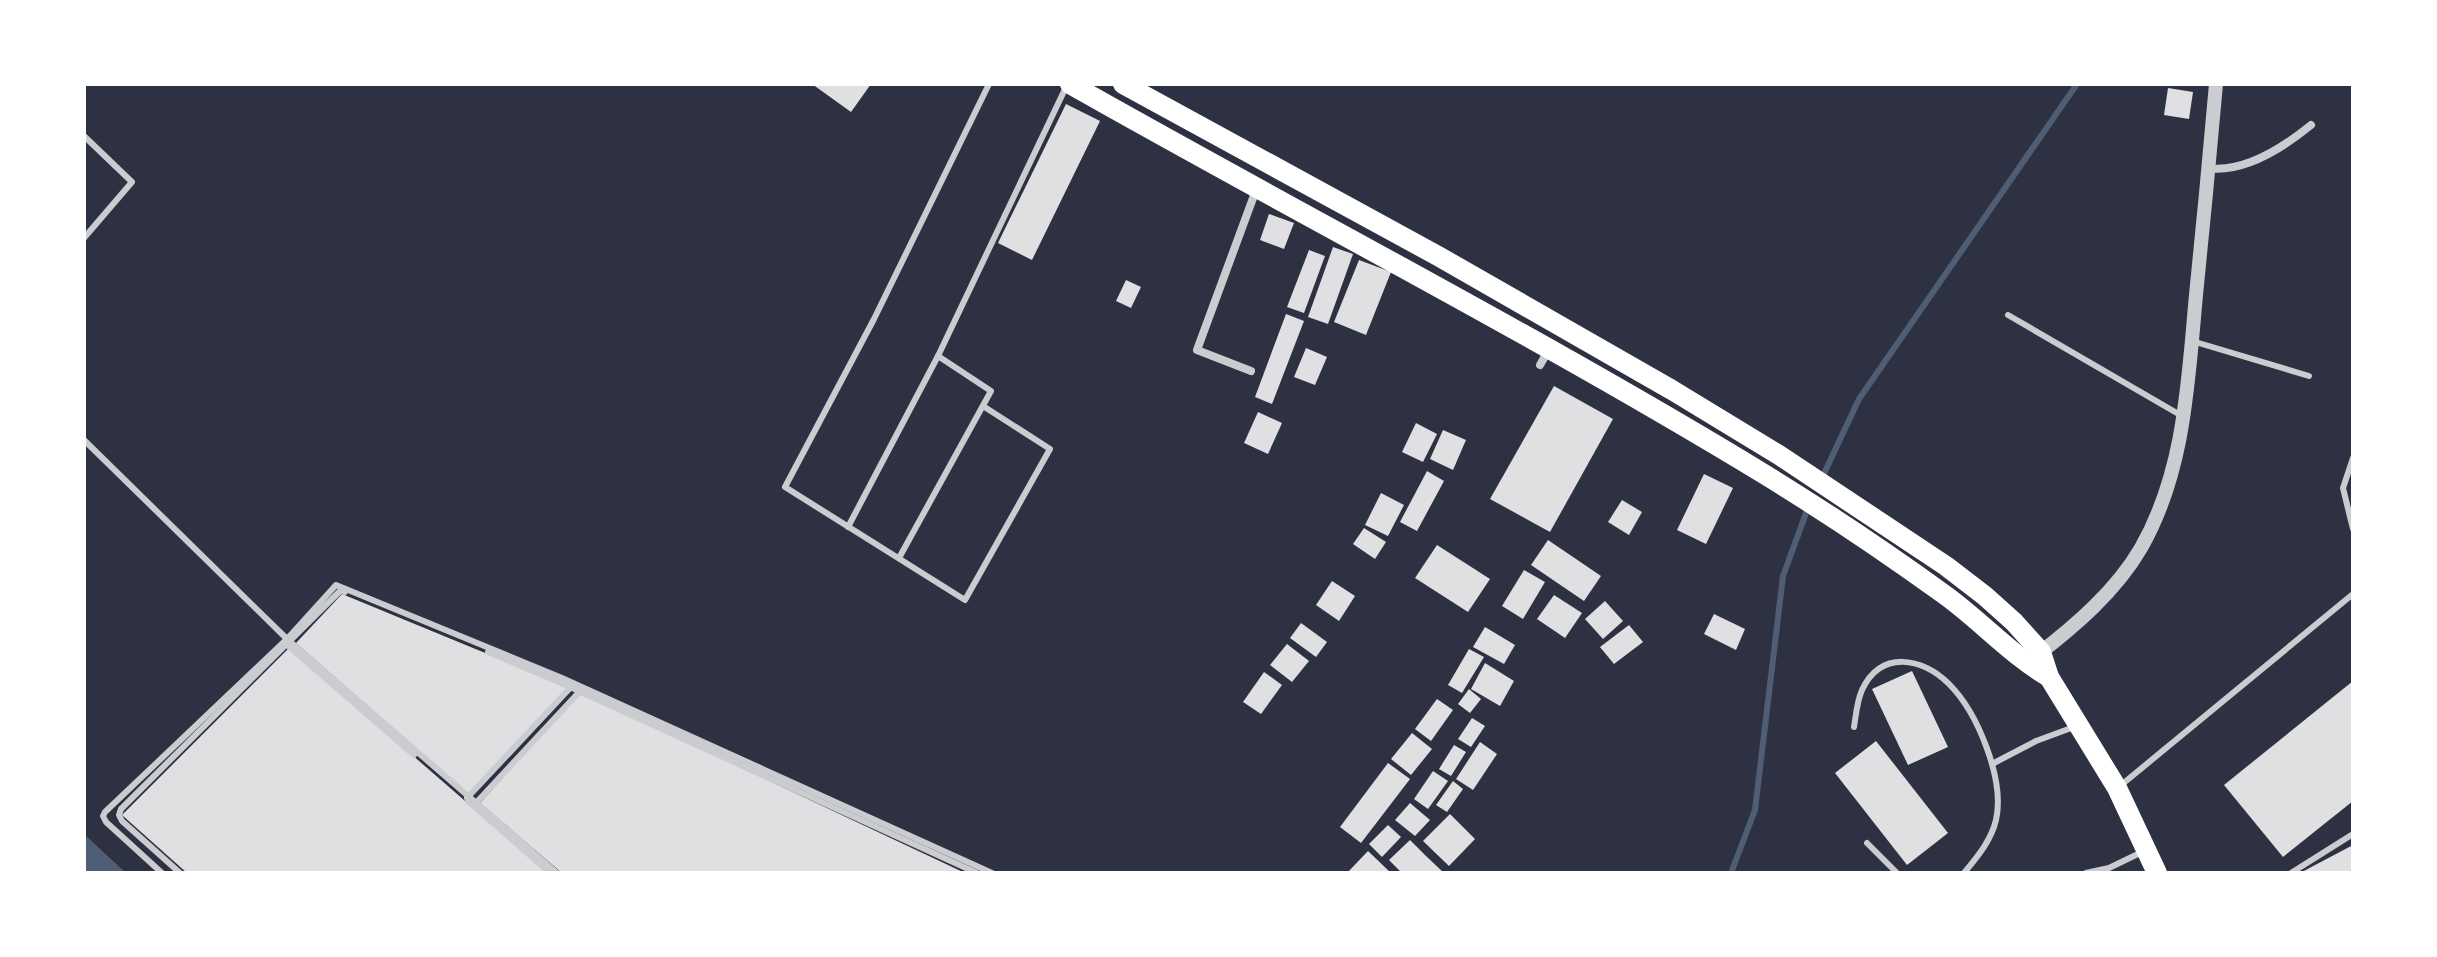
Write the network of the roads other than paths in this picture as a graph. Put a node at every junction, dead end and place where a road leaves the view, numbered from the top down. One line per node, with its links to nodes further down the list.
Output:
1 (989, 84): 22 (lane)
2 (1068, 84): 9 (highway); 15 (lane)
3 (1123, 84): 7 (highway)
4 (2216, 84): 8 (street)
5 (2311, 125): 8 (street)
6 (84, 138): 10 (lane)
7 (1266, 163): 9 (highway); 11 (highway)
8 (2208, 168): 14 (street)
9 (1256, 190): 12 (highway); 16 (street)
10 (84, 236)
11 (1438, 256): 12 (highway); 27 (highway)
12 (1426, 279): 27 (highway)
13 (2008, 315): 19 (lane)
14 (2192, 341): 17 (lane); 19 (street)
15 (938, 356): 18 (lane); 22 (lane)
16 (1251, 371)
17 (2309, 376)
18 (983, 406): 24 (lane); 24 (lane)
19 (2184, 417): 27 (street)
20 (84, 443): 26 (lane)
21 (2353, 458): 23 (lane)
22 (848, 527): 24 (lane)
23 (2353, 529)
24 (899, 558)
25 (2353, 594): 33 (lane)
26 (287, 642): 28 (lane); 29 (lane); 34 (lane); 39 (lane); 40 (lane)
27 (2033, 658): 30 (highway)
28 (571, 687): 29 (lane); 34 (lane)
29 (581, 689): 35 (lane); 43 (lane); 44 (lane)
30 (2079, 725): 32 (lane); 33 (highway)
31 (1854, 727): 32 (lane)
32 (1994, 763): 46 (lane)
33 (2117, 788): 38 (highway)
34 (467, 798): 35 (lane)
35 (475, 805): 41 (lane); 42 (lane)
36 (2353, 834): 49 (lane)
37 (1867, 843): 45 (lane)
38 (2146, 850): 47 (lane); 48 (highway)
39 (162, 873)
40 (180, 873)
41 (550, 873)
42 (557, 873)
43 (977, 873)
44 (992, 873)
45 (1897, 873)
46 (1964, 873)
47 (2086, 873)
48 (2157, 873)
49 (2291, 873)

